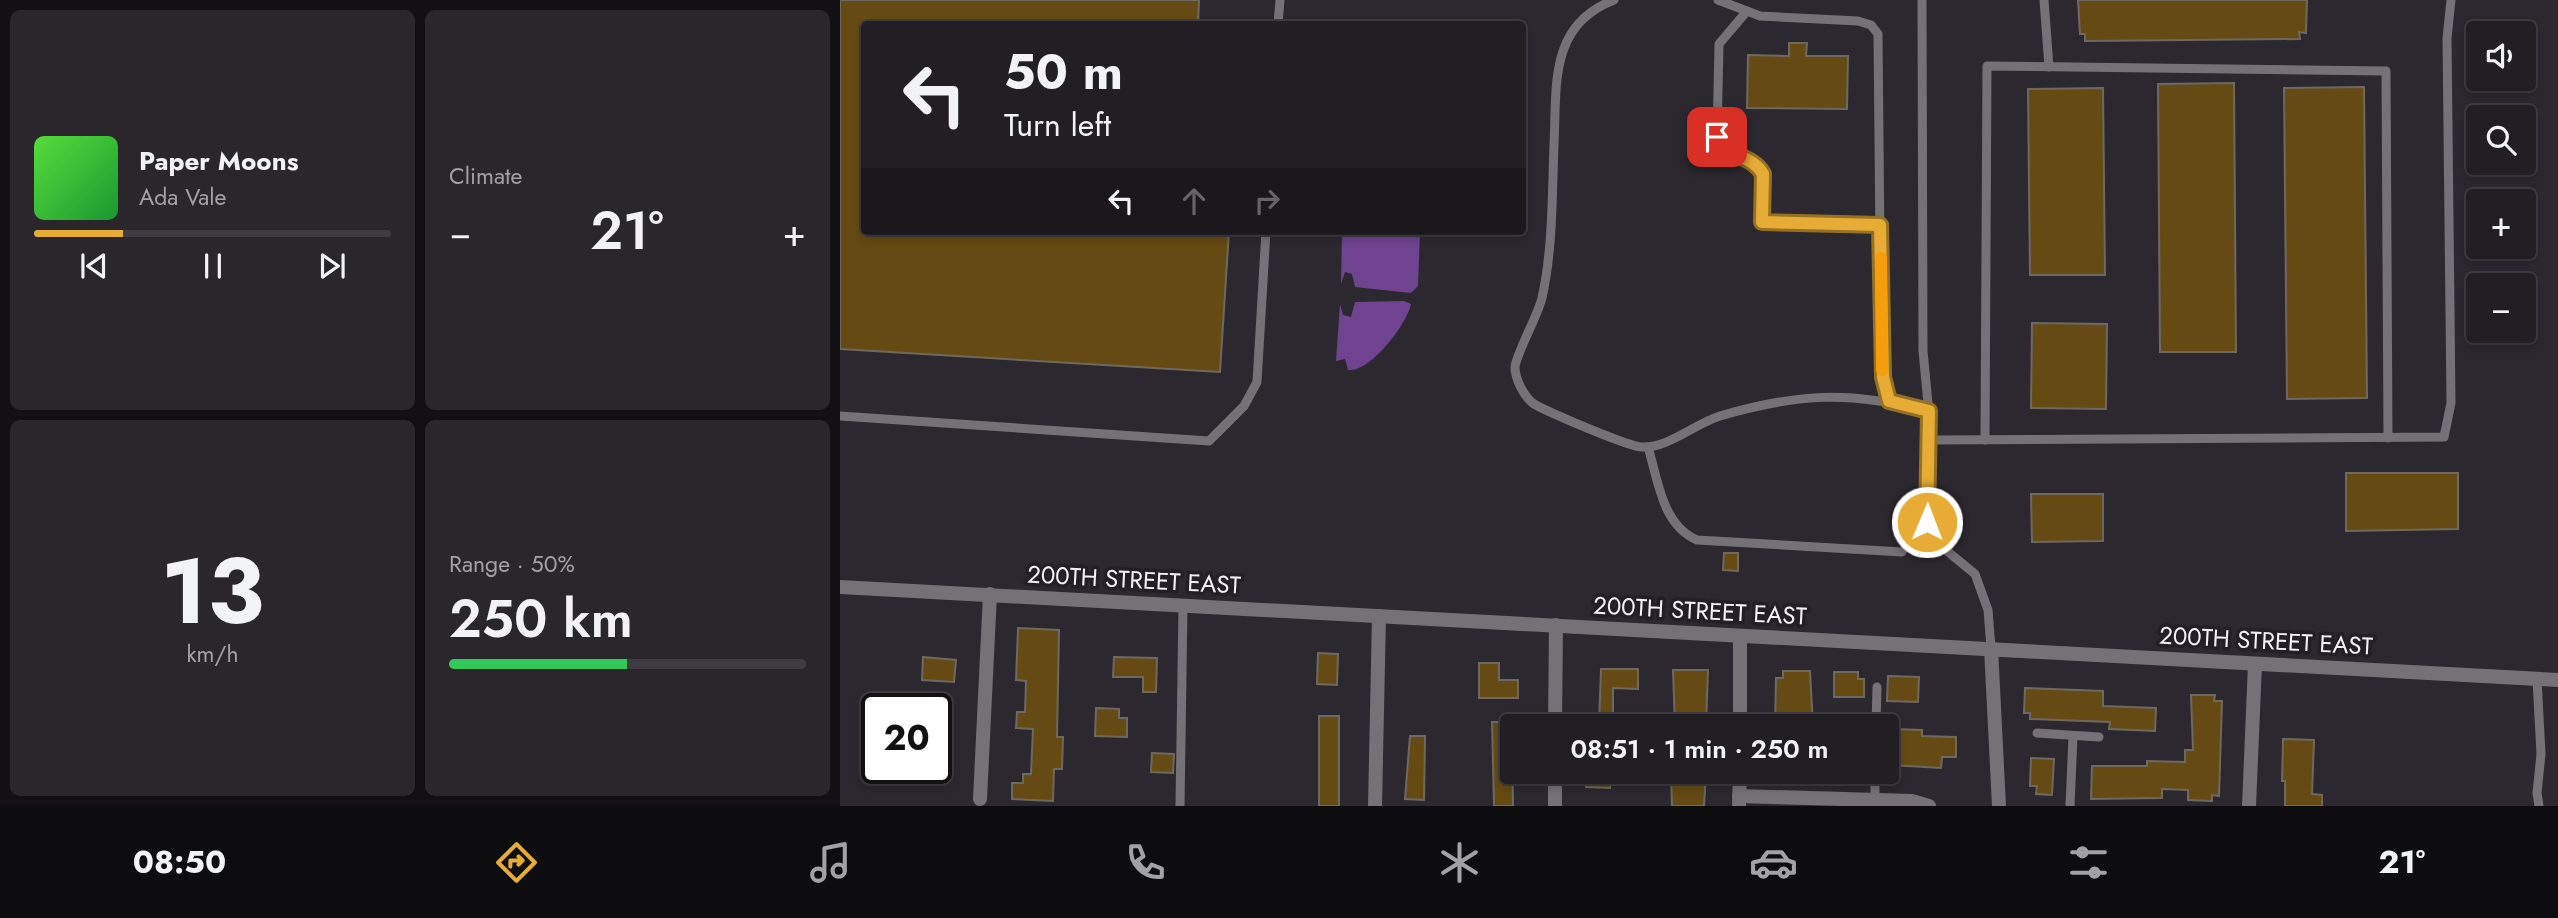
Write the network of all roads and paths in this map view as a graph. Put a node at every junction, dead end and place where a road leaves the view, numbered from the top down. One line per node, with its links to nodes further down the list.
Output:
1 (1280, 0): 8 (lane)
2 (1614, 0): 18 (lane)
3 (1718, 0): 7 (lane)
4 (1922, 0): 13 (lane)
5 (2044, 0): 9 (lane)
6 (2451, 0): 15 (lane)
7 (1747, 11): 10 (lane); 10 (lane)
8 (1279, 21)
9 (2049, 67): 15 (lane); 17 (lane)
10 (1880, 225): 12 (lane)
11 (1266, 235): 14 (lane)
12 (1889, 401): 13 (lane); 18 (lane)
13 (1929, 411): 16 (lane)
14 (840, 416)
15 (2388, 438): 17 (lane)
16 (1929, 440): 17 (lane); 26 (lane)
17 (1985, 440)
18 (1648, 447): 19 (lane)
19 (1902, 552)
20 (840, 587): 21 (street, 200TH STREET EAST)
21 (990, 594): 22 (street, 200TH STREET EAST); 39 (street)
22 (1183, 606): 23 (street, 200TH STREET EAST); 42 (lane)
23 (1379, 616): 24 (street, 200TH STREET EAST); 43 (street)
24 (1556, 625): 25 (street, 200TH STREET EAST); 31 (street)
25 (1741, 637): 26 (street, 200TH STREET EAST); 32 (street)
26 (1991, 648): 27 (street, 200TH STREET EAST); 46 (street)
27 (2255, 664): 28 (street, 200TH STREET EAST); 48 (street)
28 (2537, 679): 29 (street, 200TH STREET EAST); 49 (lane)
29 (2558, 680)
30 (1877, 687): 33 (lane)
31 (1555, 714)
32 (1740, 714)
33 (1876, 714)
34 (2037, 733): 35 (lane)
35 (2073, 736): 36 (lane); 47 (lane)
36 (2099, 737)
37 (1555, 784): 44 (street)
38 (1875, 784): 40 (lane)
39 (980, 799)
40 (1875, 800): 41 (street); 45 (street)
41 (1739, 801)
42 (1180, 806)
43 (1375, 806)
44 (1555, 806)
45 (1930, 806)
46 (1998, 806)
47 (2070, 806)
48 (2249, 806)
49 (2539, 806)

